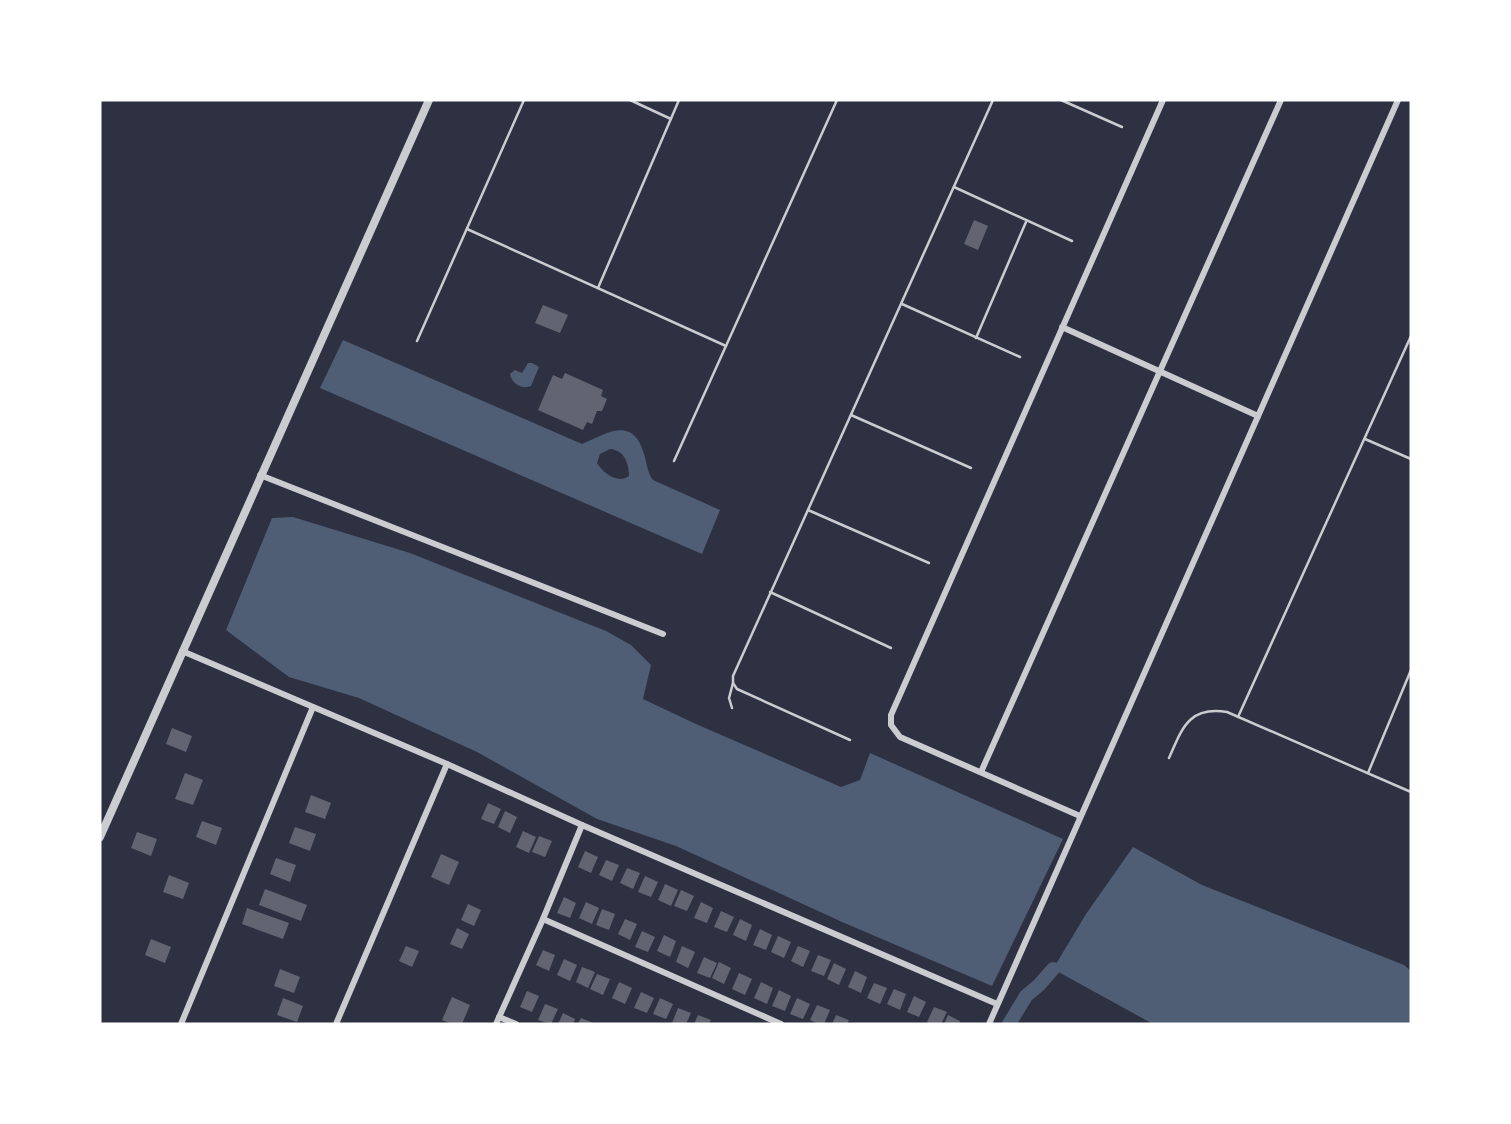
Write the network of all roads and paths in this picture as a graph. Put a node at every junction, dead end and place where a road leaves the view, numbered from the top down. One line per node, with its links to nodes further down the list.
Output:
1 (429, 100): 32 (street)
2 (524, 100): 15 (lane)
3 (630, 100): 11 (lane)
4 (679, 100): 11 (lane)
5 (837, 100): 23 (lane)
6 (993, 100): 13 (lane)
7 (1061, 100): 12 (lane)
8 (1163, 100): 19 (street)
9 (1281, 100): 25 (street)
10 (1398, 100): 27 (street)
11 (671, 119): 17 (lane)
12 (1122, 127)
13 (953, 186): 14 (lane); 18 (lane)
14 (1026, 220): 16 (lane); 21 (lane)
15 (467, 229): 17 (lane); 22 (lane)
16 (1072, 241)
17 (597, 288): 23 (lane)
18 (900, 304): 21 (lane); 26 (lane)
19 (1062, 327): 25 (street); 47 (street)
20 (1411, 336): 28 (lane)
21 (976, 338): 24 (lane)
22 (417, 341)
23 (726, 346): 30 (lane)
24 (1020, 357)
25 (1160, 371): 27 (street); 47 (street)
26 (851, 415): 31 (lane); 33 (lane)
27 (1258, 416): 50 (street)
28 (1364, 439): 29 (lane); 43 (lane)
29 (1411, 459)
30 (674, 461)
31 (971, 468)
32 (260, 475): 36 (street); 38 (street)
33 (808, 510): 34 (lane); 35 (lane)
34 (929, 563)
35 (771, 592): 37 (lane); 40 (lane)
36 (663, 634)
37 (891, 648)
38 (182, 651): 41 (street); 52 (street)
39 (1411, 670): 48 (lane)
40 (733, 682): 42 (lane); 44 (lane)
41 (313, 707): 46 (street); 56 (street)
42 (732, 708)
43 (1238, 717): 45 (lane); 48 (lane)
44 (850, 740)
45 (1169, 758)
46 (447, 764): 51 (street); 57 (street)
47 (981, 772): 50 (street)
48 (1368, 773): 49 (lane)
49 (1411, 792)
50 (1080, 817): 54 (street)
51 (582, 825): 53 (street); 54 (street)
52 (100, 837)
53 (543, 919): 55 (street); 59 (street)
54 (998, 1004): 60 (street)
55 (498, 1021): 58 (street)
56 (181, 1024)
57 (336, 1024)
58 (516, 1024)
59 (781, 1024)
60 (989, 1024)

